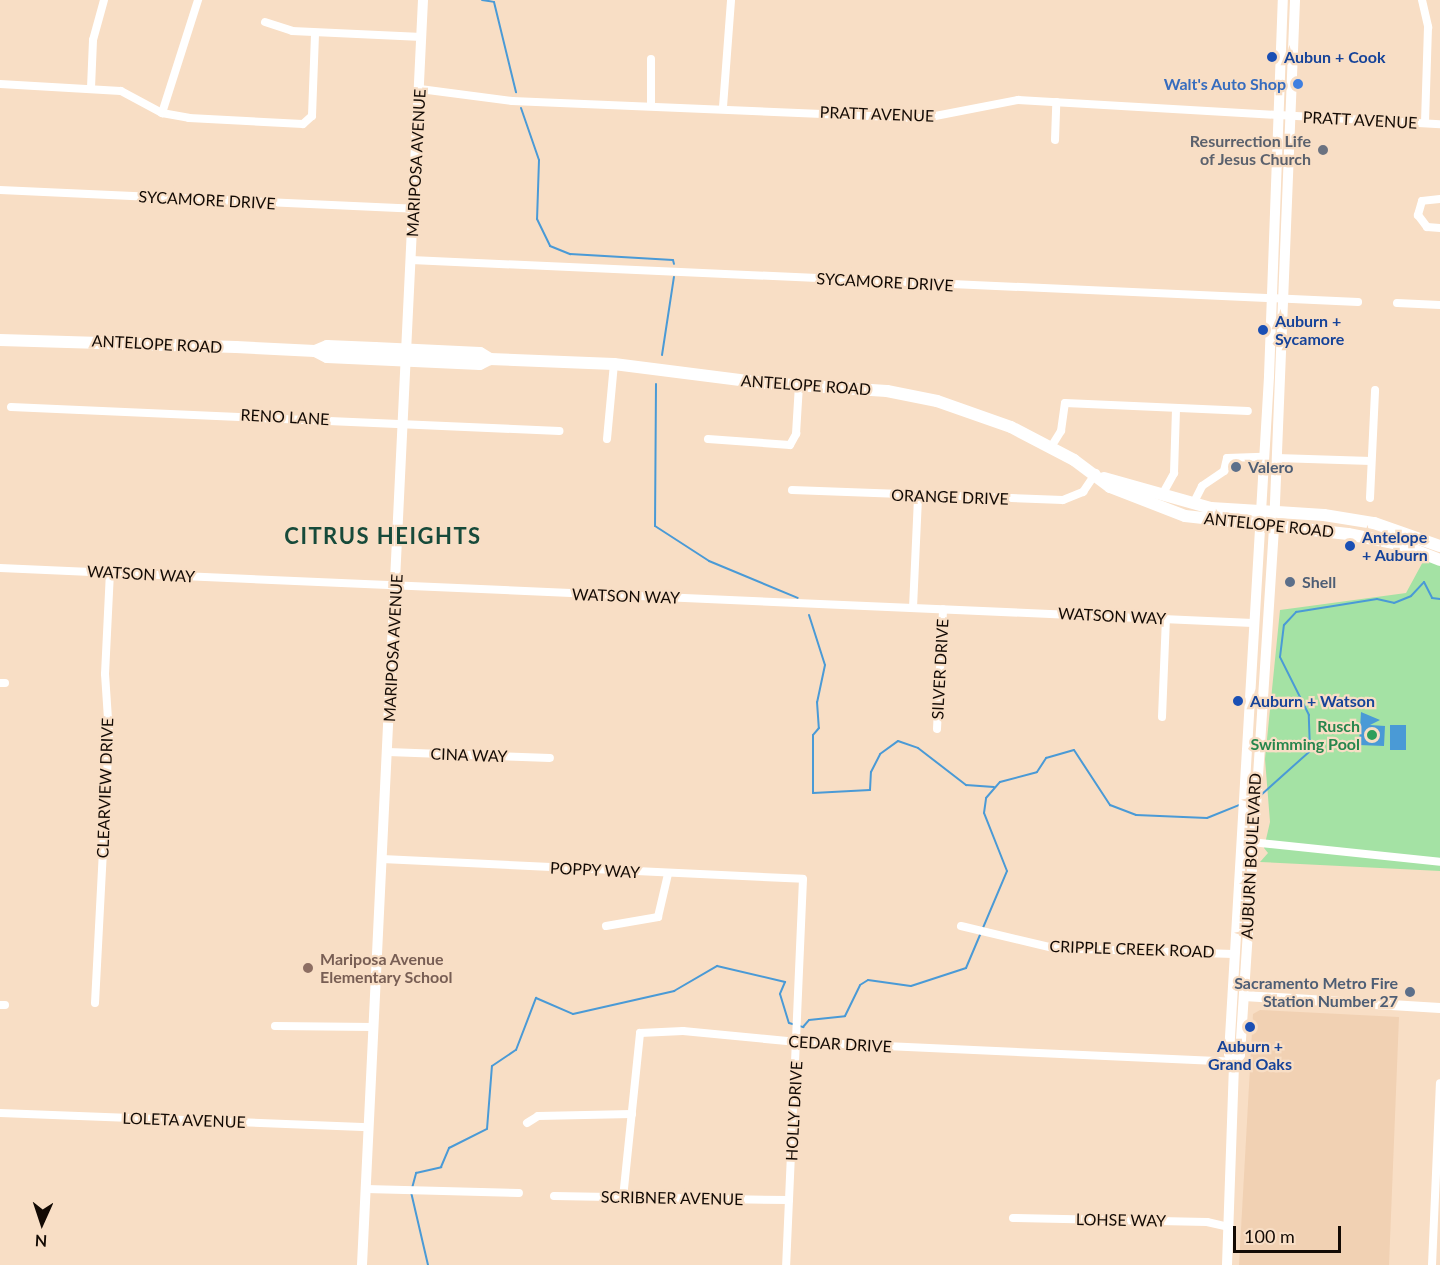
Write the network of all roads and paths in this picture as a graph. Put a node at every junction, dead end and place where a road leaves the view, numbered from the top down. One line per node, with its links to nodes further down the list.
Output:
1 (104, 0): 15 (street)
2 (198, 0): 20 (street)
3 (423, 0): 11 (main road, MARIPOSA AVENUE)
4 (730, 0): 19 (street)
5 (1283, 0): 21 (main road, AUBURN BOULEVARD)
6 (1290, 0): 12 (main road)
7 (1295, 0): 12 (main road, AUBURN BOULEVARD)
8 (1422, 0): 23 (street)
9 (265, 22): 10 (street)
10 (315, 33): 11 (street); 20 (street)
11 (422, 37): 16 (main road, MARIPOSA AVENUE)
12 (1294, 39): 22 (main road, AUBURN BOULEVARD)
13 (651, 59): 18 (street)
14 (0, 84): 15 (street)
15 (91, 88): 20 (street)
16 (420, 89): 18 (street, PRATT AVENUE); 28 (main road, MARIPOSA AVENUE)
17 (1056, 102): 19 (street, PRATT AVENUE); 21 (street, PRATT AVENUE); 25 (street)
18 (651, 106): 19 (street, PRATT AVENUE)
19 (723, 107)
20 (162, 113)
21 (1279, 117): 22 (street, PRATT AVENUE); 31 (main road, AUBURN BOULEVARD)
22 (1291, 117): 23 (street, PRATT AVENUE); 31 (main road, AUBURN BOULEVARD)
23 (1425, 123): 24 (street, PRATT AVENUE)
24 (1440, 124)
25 (1055, 140)
26 (0, 190): 28 (street, SYCAMORE DRIVE)
27 (1440, 199): 29 (street)
28 (415, 209): 30 (main road, MARIPOSA AVENUE)
29 (1440, 228)
30 (411, 260): 31 (street, SYCAMORE DRIVE); 36 (main road, MARIPOSA AVENUE)
31 (1278, 299): 32 (street, SYCAMORE DRIVE); 48 (main road, AUBURN BOULEVARD); 49 (main road, AUBURN BOULEVARD)
32 (1358, 302)
33 (1397, 303): 34 (street)
34 (1440, 305)
35 (0, 340): 36 (main road, ANTELOPE ROAD)
36 (405, 355): 37 (main road, ANTELOPE ROAD); 43 (main road, MARIPOSA AVENUE)
37 (614, 364): 38 (main road, ANTELOPE ROAD); 45 (street)
38 (799, 385): 46 (street); 47 (main road, ANTELOPE ROAD)
39 (1375, 390): 50 (street)
40 (11, 406): 43 (street, RENO LANE)
41 (1176, 408): 42 (street); 47 (street); 53 (street)
42 (1248, 411)
43 (403, 423): 44 (street, RENO LANE); 65 (main road, MARIPOSA AVENUE)
44 (559, 431)
45 (607, 439)
46 (708, 439)
47 (1051, 447): 51 (main road, ANTELOPE ROAD)
48 (1263, 457): 56 (street); 57 (main road, AUBURN BOULEVARD)
49 (1277, 458): 50 (street); 58 (main road, AUBURN BOULEVARD)
50 (1371, 461): 55 (street)
51 (1100, 476): 53 (main road, ANTELOPE ROAD); 54 (street, ORANGE DRIVE); 59 (main road, ANTELOPE ROAD)
52 (792, 490): 54 (street, ORANGE DRIVE)
53 (1162, 495): 56 (main road, ANTELOPE ROAD)
54 (918, 496): 66 (street)
55 (1370, 498)
56 (1193, 504): 57 (main road, ANTELOPE ROAD)
57 (1260, 513): 58 (main road, ANTELOPE ROAD); 59 (main road, AUBURN BOULEVARD)
58 (1275, 513): 60 (main road, AUBURN BOULEVARD); 61 (main road, ANTELOPE ROAD)
59 (1259, 527): 60 (main road, ANTELOPE ROAD); 69 (main road, AUBURN BOULEVARD)
60 (1274, 528): 62 (main road, ANTELOPE ROAD); 75 (main road, AUBURN BOULEVARD)
61 (1440, 546)
62 (1440, 560)
63 (0, 568): 64 (street, WATSON WAY)
64 (110, 572): 65 (street, WATSON WAY); 84 (street, CLEARVIEW DRIVE)
65 (396, 588): 66 (street, WATSON WAY); 72 (main road, MARIPOSA AVENUE)
66 (913, 608): 67 (street, WATSON WAY)
67 (943, 609): 68 (street, WATSON WAY); 71 (street, SILVER DRIVE)
68 (1166, 619): 69 (street, WATSON WAY); 70 (street)
69 (1253, 622): 74 (main road, AUBURN BOULEVARD)
70 (1162, 717)
71 (938, 729)
72 (388, 752): 73 (street, CINA WAY); 76 (main road, MARIPOSA AVENUE)
73 (550, 758)
74 (1239, 841): 75 (street); 82 (main road, AUBURN BOULEVARD)
75 (1251, 842): 77 (street); 83 (main road, AUBURN BOULEVARD)
76 (382, 859): 78 (street, POPPY WAY); 87 (main road, MARIPOSA AVENUE)
77 (1440, 862)
78 (668, 874): 79 (street, POPPY WAY); 80 (street)
79 (804, 885): 88 (street, HOLLY DRIVE)
80 (606, 926)
81 (961, 926): 82 (street, CRIPPLE CREEK ROAD)
82 (1233, 954): 89 (main road, AUBURN BOULEVARD)
83 (1244, 996): 85 (main road); 89 (main road, AUBURN BOULEVARD)
84 (95, 1004)
85 (1440, 1008)
86 (275, 1026): 87 (street)
87 (373, 1028): 95 (main road, MARIPOSA AVENUE)
88 (797, 1042): 89 (street, CEDAR DRIVE); 93 (street, CEDAR DRIVE); 101 (street, HOLLY DRIVE)
89 (1234, 1062): 103 (main road, AUBURN BOULEVARD)
90 (1440, 1083): 91 (street)
91 (1440, 1097): 96 (street)
92 (0, 1113): 95 (street, LOLETA AVENUE)
93 (632, 1114): 94 (street); 100 (street)
94 (527, 1123)
95 (369, 1127): 97 (main road, MARIPOSA AVENUE)
96 (1438, 1185): 107 (street)
97 (366, 1189): 98 (street); 104 (main road, MARIPOSA AVENUE)
98 (519, 1193)
99 (554, 1196): 100 (street, SCRIBNER AVENUE)
100 (623, 1198): 101 (street, SCRIBNER AVENUE)
101 (789, 1200): 105 (street, HOLLY DRIVE)
102 (1013, 1218): 103 (street, LOHSE WAY)
103 (1229, 1227): 106 (main road, AUBURN BOULEVARD)
104 (362, 1265)
105 (786, 1265)
106 (1227, 1265)
107 (1432, 1265)

